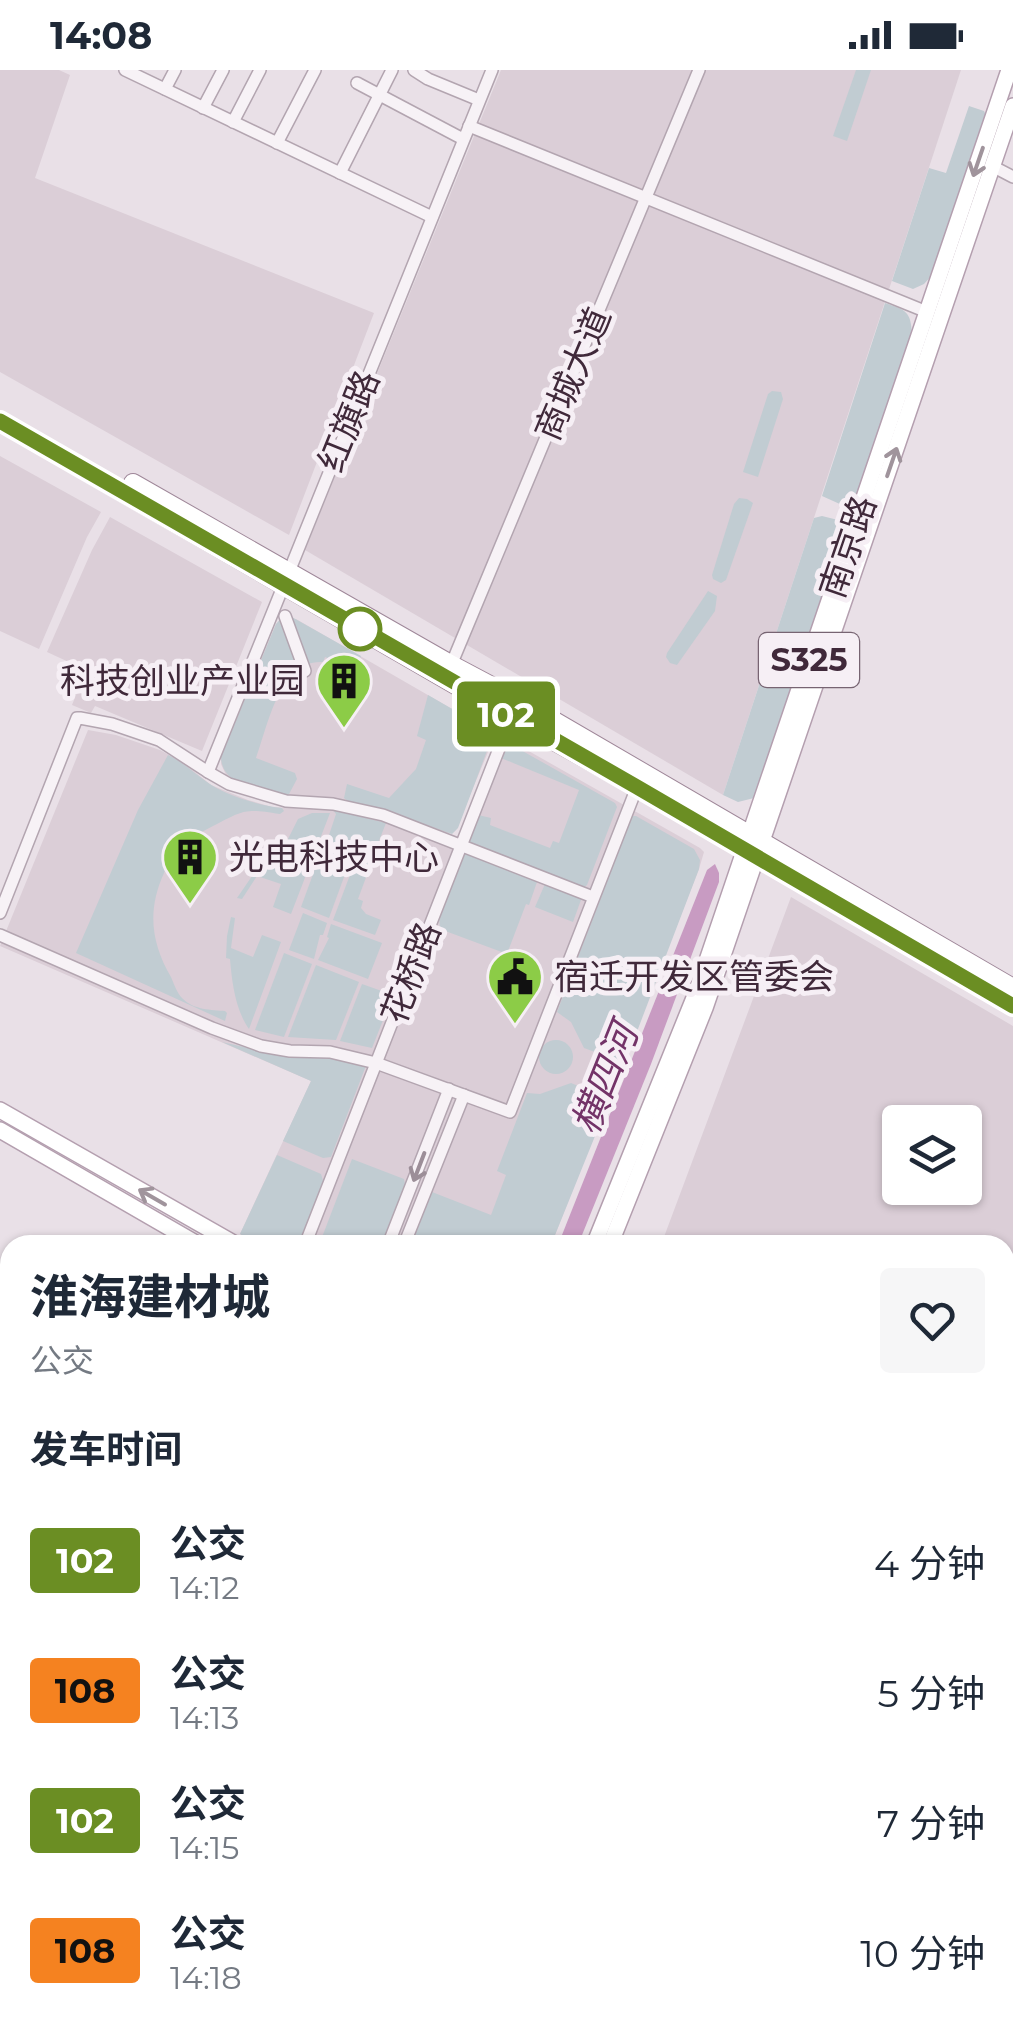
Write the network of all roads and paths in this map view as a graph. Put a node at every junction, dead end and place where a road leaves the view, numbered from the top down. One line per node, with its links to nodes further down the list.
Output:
1 (124, 70): 12 (street)
2 (176, 70): 12 (street)
3 (223, 70): 16 (street)
4 (260, 70): 17 (street)
5 (315, 70): 19 (street)
6 (392, 70): 13 (street)
7 (414, 70): 14 (street)
8 (699, 70): 23 (street, 商城大道)
9 (1009, 70): 25 (main road, 南京路 / S325, one-way to 25)
10 (490, 71): 14 (street, 红旗路)
11 (357, 83): 13 (street)
12 (165, 89): 16 (street)
13 (379, 96): 18 (street); 21 (street)
14 (480, 100): 18 (street, 红旗路)
15 (1013, 106): 20 (main road, 南京路 / S325)
16 (203, 108): 17 (street)
17 (234, 122): 19 (street)
18 (466, 133): 23 (street); 24 (street, 红旗路)
19 (278, 143): 21 (street)
20 (992, 166): 22 (street); 36 (main road, 南京路 / S325, one-way to 20)
21 (340, 173): 24 (street)
22 (1013, 177)
23 (646, 198): 25 (street); 31 (street, 商城大道)
24 (432, 217): 28 (street, 红旗路)
25 (927, 312): 36 (main road, 南京路 / S325)
26 (0, 408): 28 (highway)
27 (0, 422): 28 (highway)
28 (285, 579): 31 (highway); 33 (street, 红旗路)
29 (286, 616): 30 (street)
30 (305, 671)
31 (448, 672): 32 (highway)
32 (515, 709): 34 (highway); 35 (street, 花桥路); 36 (highway)
33 (208, 772): 35 (street); 38 (street)
34 (637, 787): 36 (highway); 37 (street)
35 (461, 846): 37 (street); 42 (street, 花桥路)
36 (754, 847): 40 (highway); 41 (highway); 52 (main road, 南京路 / S325); 53 (main road, 南京路 / S325)
37 (593, 897): 44 (street)
38 (0, 913)
39 (0, 935): 42 (street)
40 (1013, 988)
41 (1013, 1006)
42 (376, 1063): 43 (street); 49 (street, 花桥路)
43 (449, 1089): 44 (street); 50 (street, one-way to 50)
44 (464, 1095): 51 (street)
45 (0, 1110): 48 (main road, one-way to 45)
46 (0, 1130): 47 (main road)
47 (169, 1235)
48 (219, 1235)
49 (309, 1235)
50 (392, 1235)
51 (408, 1235)
52 (598, 1235)
53 (614, 1235)

